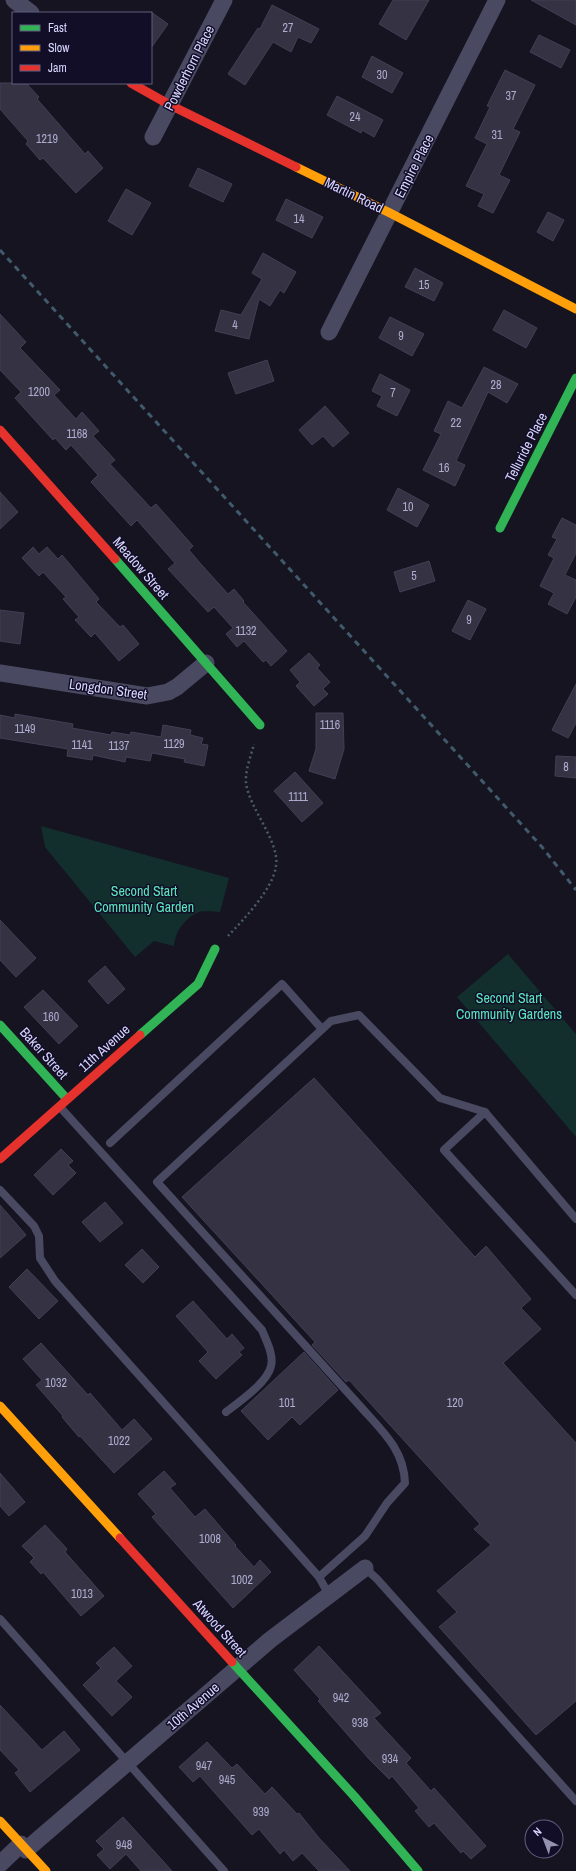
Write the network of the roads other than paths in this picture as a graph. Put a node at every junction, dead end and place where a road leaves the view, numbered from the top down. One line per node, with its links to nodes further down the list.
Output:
1 (14, 0): 4 (street)
2 (224, 0): 6 (street, Powderhorn Place)
3 (498, 0): 8 (street, Empire Place)
4 (30, 12)
5 (133, 84): 6 (street, Martin Road)
6 (170, 105): 7 (street, Powderhorn Place); 8 (street, Martin Road)
7 (153, 137)
8 (390, 213): 9 (street, Martin Road); 10 (street, Empire Place)
9 (576, 309)
10 (330, 332)
11 (576, 378): 13 (street, Telluride Place)
12 (3, 440): 14 (street, Meadow Street)
13 (500, 528)
14 (206, 663): 15 (street, Longdon Street); 16 (street, Meadow Street)
15 (0, 672)
16 (260, 725)
17 (215, 949): 20 (street, 11th Avenue)
18 (0, 1025): 20 (street, Baker Street)
19 (322, 1029): 22 (lane); 23 (lane); 31 (lane)
20 (67, 1100): 21 (street, 11th Avenue)
21 (59, 1107): 24 (street, 11th Avenue); 29 (lane)
22 (484, 1112): 26 (lane); 27 (lane)
23 (110, 1143)
24 (0, 1159)
25 (0, 1190): 31 (lane)
26 (576, 1219)
27 (576, 1295)
28 (0, 1406): 34 (street, Atwood Street)
29 (226, 1412)
30 (365, 1568): 32 (street, 10th Avenue); 36 (lane)
31 (319, 1577): 32 (lane)
32 (329, 1594): 34 (street, 10th Avenue)
33 (0, 1619): 35 (lane)
34 (237, 1668): 35 (street, 10th Avenue); 42 (street, Atwood Street)
35 (128, 1762): 38 (street, 10th Avenue); 41 (lane)
36 (576, 1801)
37 (0, 1821): 38 (street)
38 (23, 1847): 39 (street, 10th Avenue); 40 (street)
39 (0, 1864)
40 (46, 1871)
41 (224, 1871)
42 (418, 1871)

